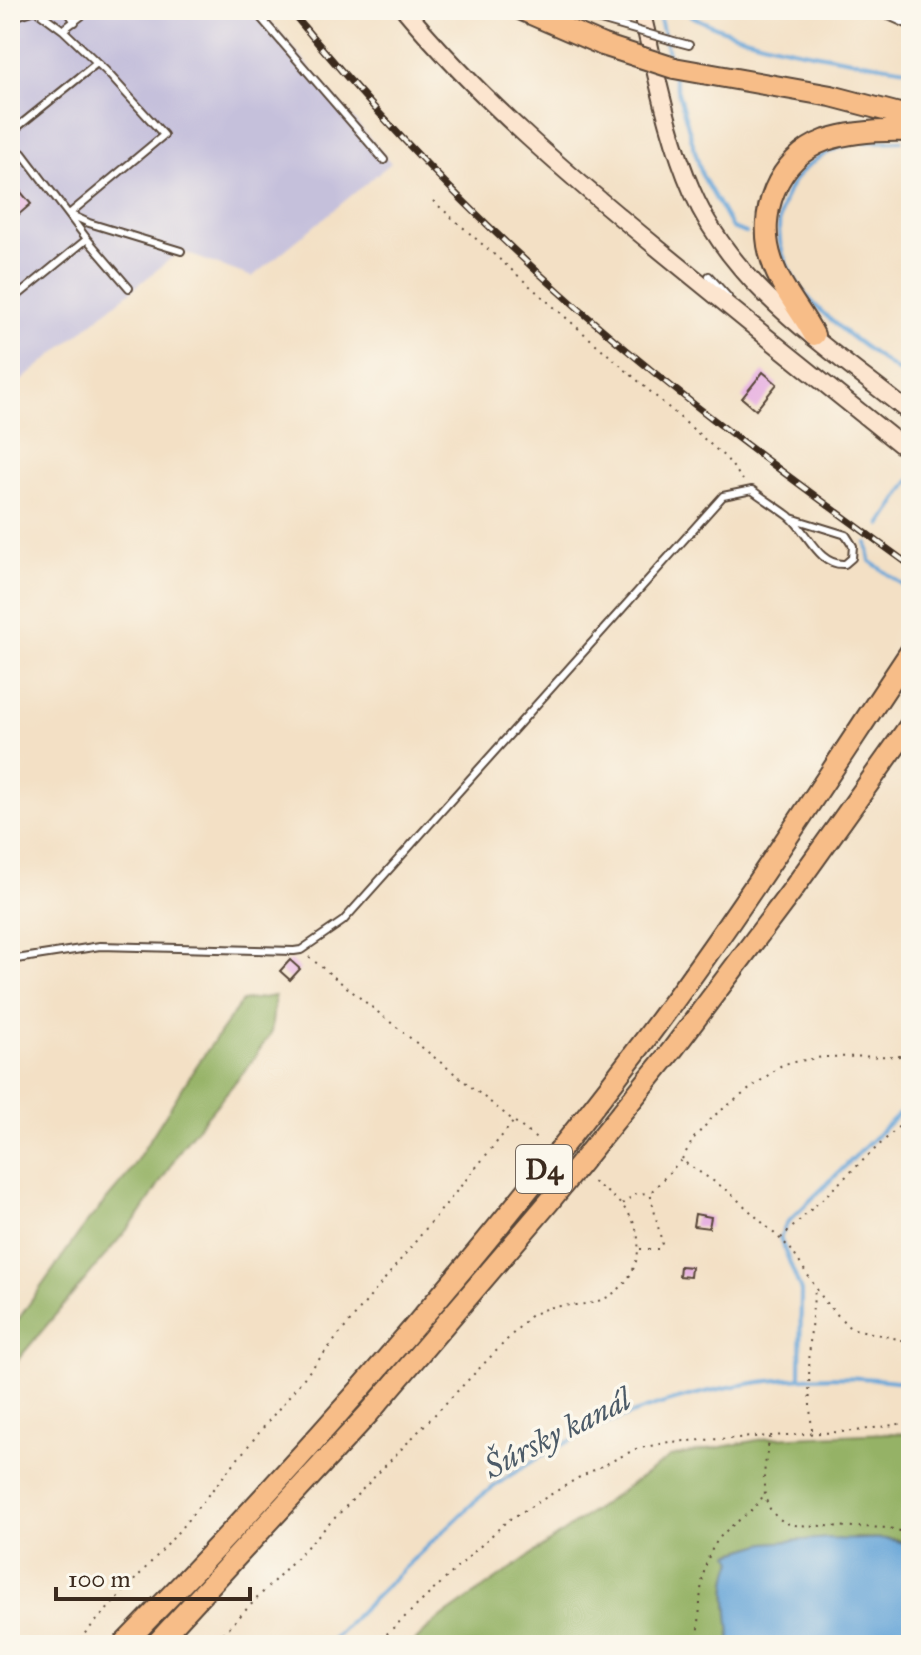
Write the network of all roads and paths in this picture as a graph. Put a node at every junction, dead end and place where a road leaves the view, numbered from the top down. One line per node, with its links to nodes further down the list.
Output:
1 (67, 10): 10 (lane)
2 (89, 10): 10 (lane)
3 (254, 10): 19 (lane)
4 (405, 10): 27 (main road)
5 (522, 10): 15 (highway, bridge)
6 (574, 10): 13 (lane, bridge)
7 (641, 10): 28 (main road)
8 (875, 10): 11 (lane)
9 (10, 18): 12 (lane)
10 (75, 22): 12 (lane)
11 (911, 26)
12 (63, 30): 14 (lane)
13 (689, 45)
14 (97, 63): 17 (lane); 21 (lane)
15 (911, 117)
16 (911, 131): 28 (highway)
17 (10, 133)
18 (10, 151): 21 (lane)
19 (384, 160)
20 (433, 201): 31 (path)
21 (69, 214): 22 (lane); 23 (lane)
22 (87, 239): 25 (lane); 26 (lane)
23 (181, 251)
24 (709, 276): 27 (lane)
25 (129, 288)
26 (10, 302)
27 (763, 334): 30 (main road)
28 (814, 335): 29 (main road)
29 (911, 414)
30 (911, 453)
31 (752, 490): 32 (lane); 35 (lane)
32 (791, 518): 32 (lane)
33 (911, 651): 55 (highway, D4)
34 (911, 724): 56 (highway, D4)
35 (301, 950): 36 (lane); 39 (path)
36 (10, 960)
37 (911, 1056): 41 (path)
38 (911, 1115): 45 (path)
39 (514, 1121): 40 (path); 54 (path)
40 (539, 1141)
41 (681, 1160): 43 (path); 45 (path)
42 (591, 1180): 44 (path)
43 (650, 1193): 44 (path); 46 (path)
44 (621, 1205): 46 (path)
45 (780, 1238): 47 (path)
46 (639, 1249): 57 (path)
47 (815, 1288): 48 (path); 50 (path)
48 (911, 1342)
49 (911, 1422): 50 (path)
50 (812, 1432): 51 (path)
51 (771, 1436): 52 (path); 58 (path)
52 (764, 1495): 53 (path); 59 (path)
53 (911, 1534)
54 (74, 1645)
55 (123, 1645)
56 (155, 1645)
57 (212, 1645)
58 (375, 1645)
59 (698, 1645)

